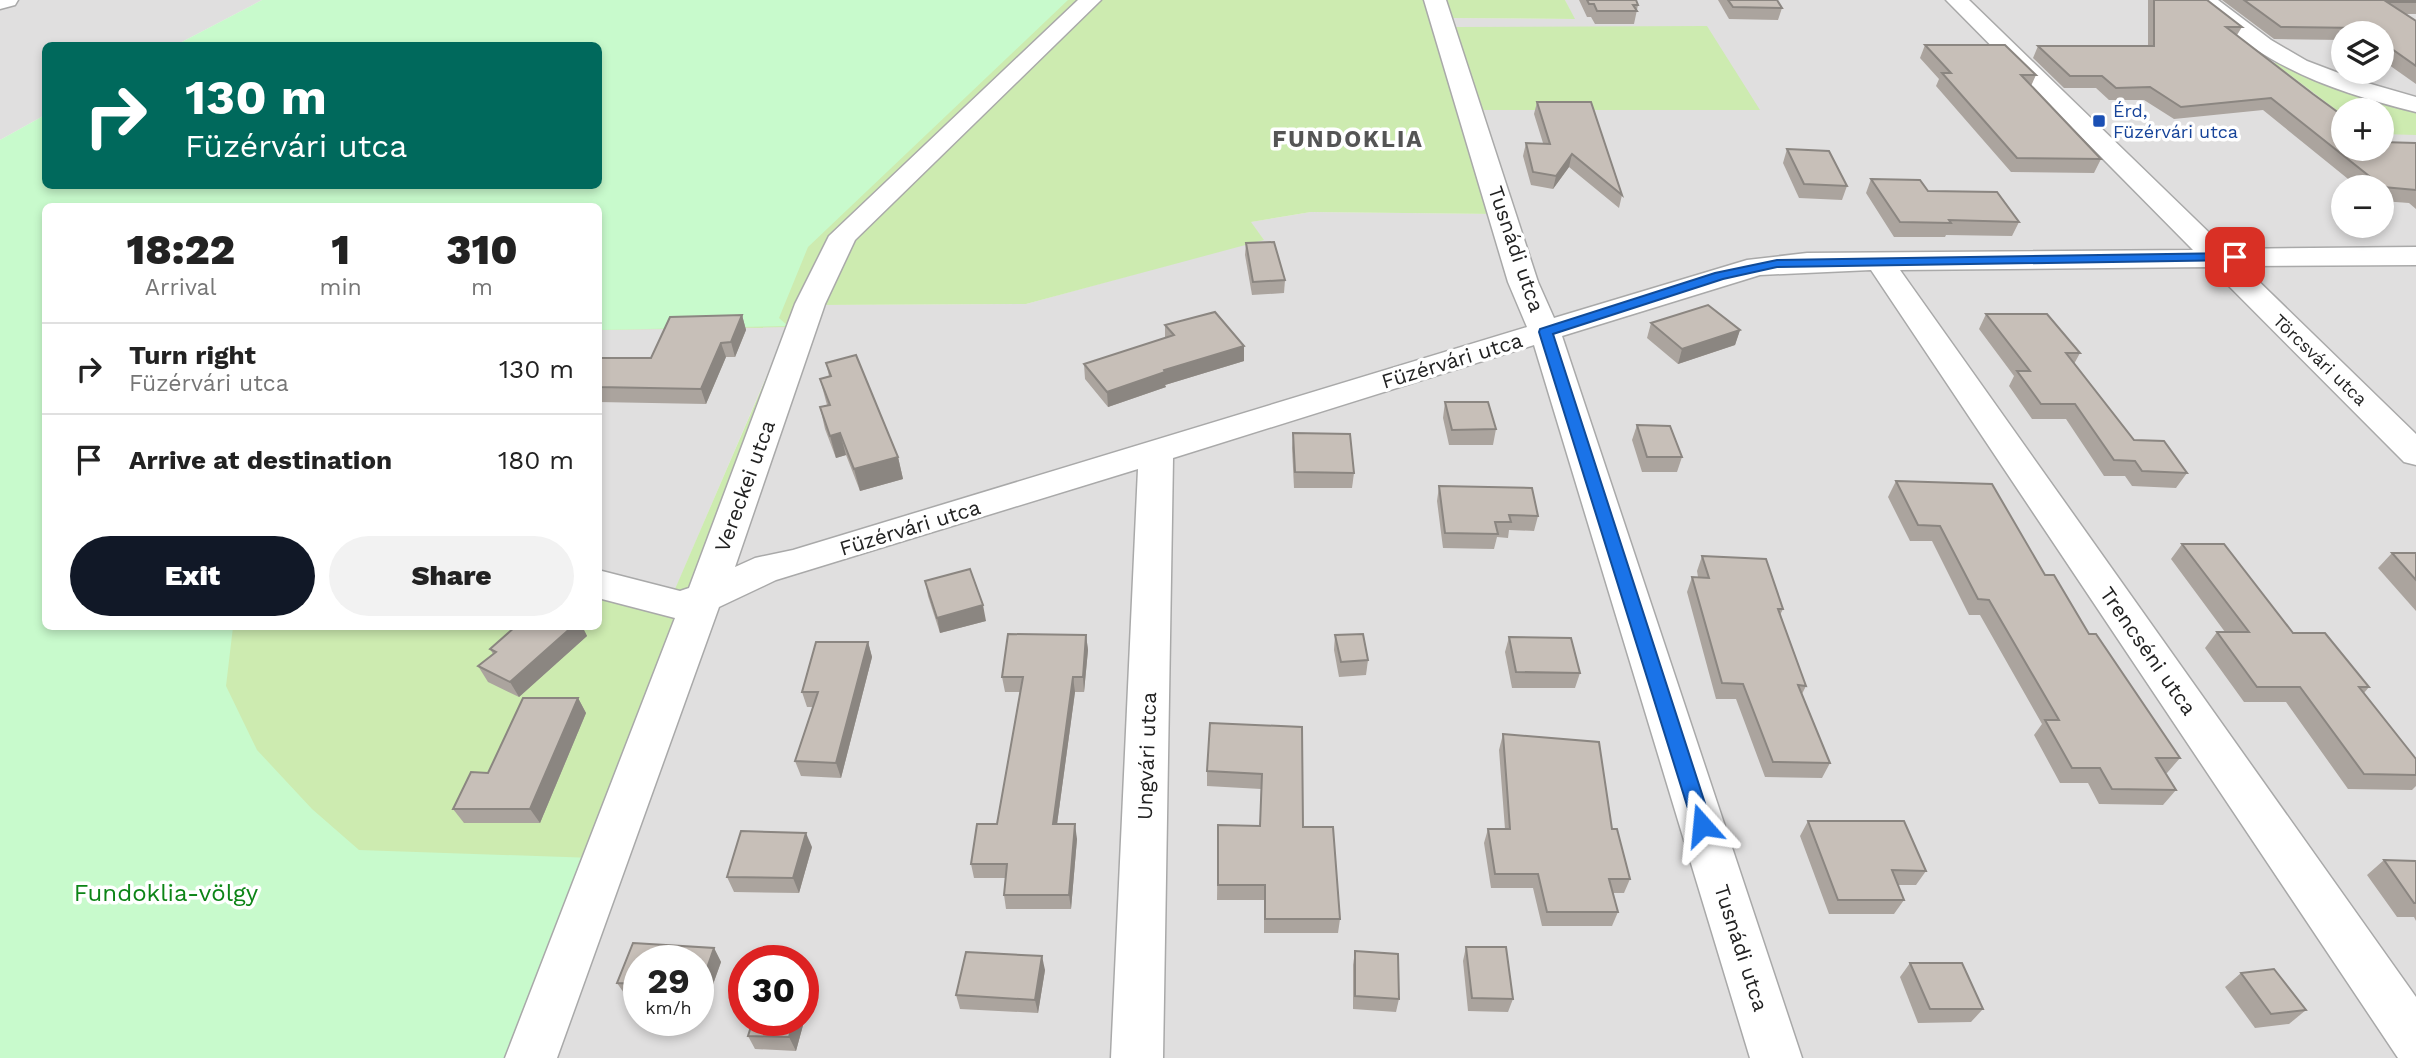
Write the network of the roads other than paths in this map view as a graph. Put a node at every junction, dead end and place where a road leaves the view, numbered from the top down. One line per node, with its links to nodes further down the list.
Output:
1 (7, 0): 6 (street)
2 (1090, 0): 15 (street, Vereckei utca)
3 (1435, 0): 11 (street, Tusnádi utca)
4 (1957, 0): 9 (street, Törcsvári utca)
5 (2204, 0): 7 (street)
6 (0, 3)
7 (2416, 106)
8 (2416, 256): 9 (street, Füzérvári utca)
9 (2214, 257): 10 (street, Füzérvári utca); 13 (street, Törcsvári utca)
10 (1880, 262): 11 (street, Füzérvári utca); 16 (street, Trencséni utca)
11 (1545, 332): 12 (street, Füzérvári utca); 19 (street, Tusnádi utca)
12 (1156, 453): 15 (street, Füzérvári utca); 18 (street, Ungvári utca)
13 (2416, 454)
14 (602, 585): 15 (street, Füzérvári utca)
15 (705, 597): 17 (street, Vereckei utca)
16 (2416, 1040)
17 (531, 1058)
18 (1137, 1058)
19 (1776, 1058)

